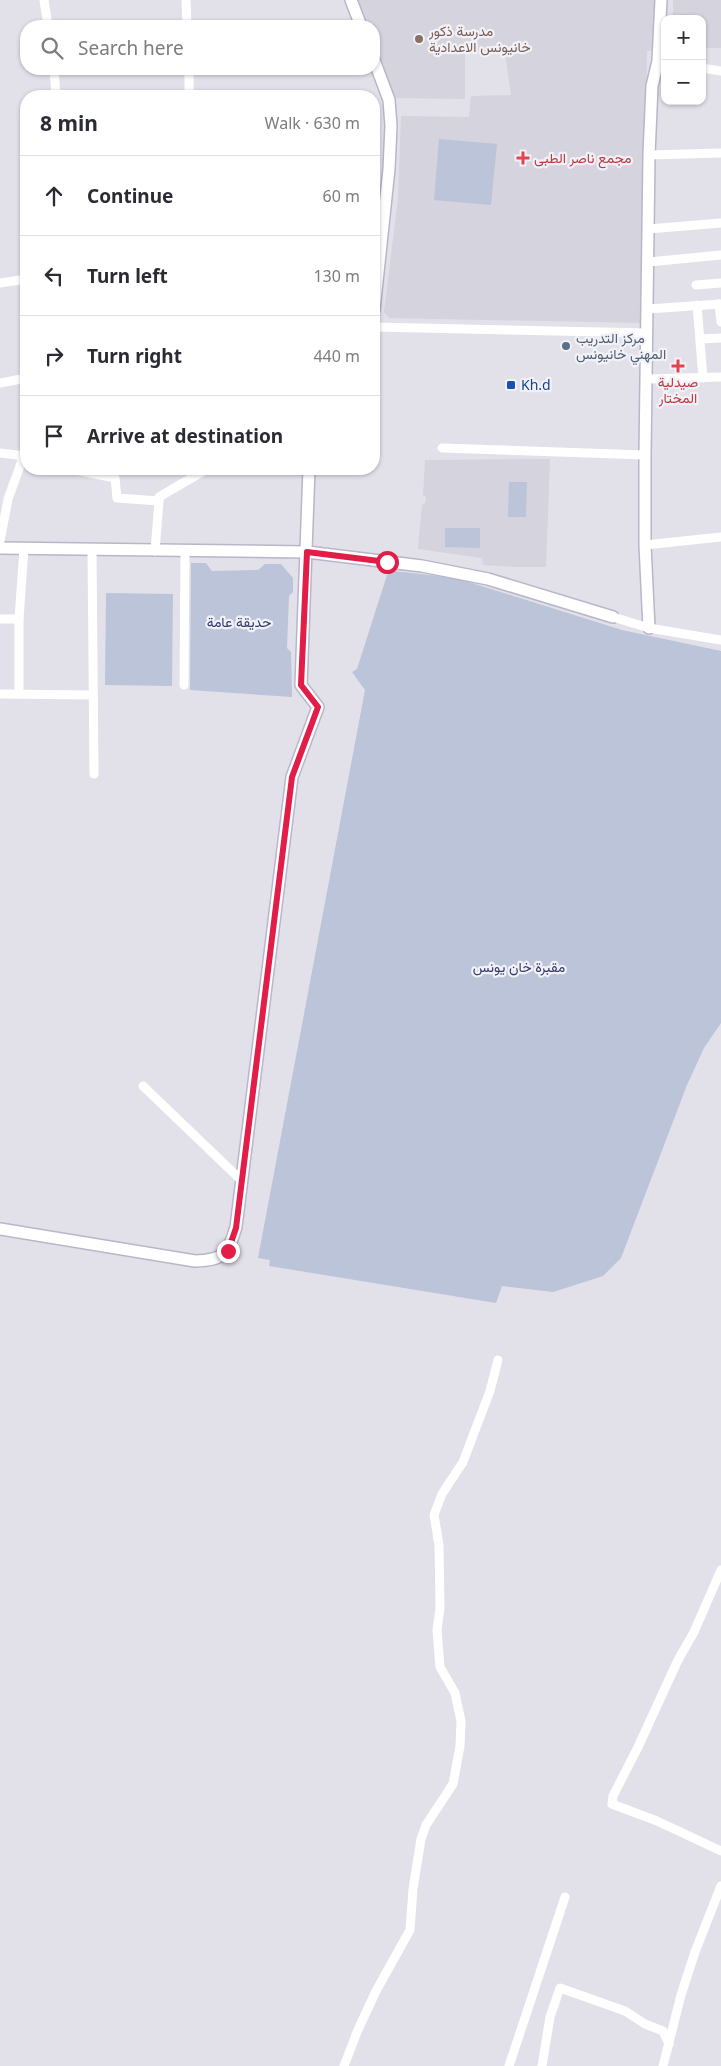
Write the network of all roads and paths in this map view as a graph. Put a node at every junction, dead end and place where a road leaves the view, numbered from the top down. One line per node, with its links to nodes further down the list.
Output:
1 (44, 0): 5 (street)
2 (186, 0): 6 (street)
3 (351, 0): 7 (street)
4 (661, 0): 8 (street)
5 (47, 20)
6 (187, 20)
7 (359, 20)
8 (661, 60)
9 (661, 62): 18 (street)
10 (706, 68): 11 (street)
11 (721, 70)
12 (54, 75): 15 (street)
13 (188, 75): 16 (street)
14 (379, 75): 19 (street)
15 (56, 90)
16 (189, 90)
17 (721, 152): 18 (street)
18 (649, 155): 21 (street)
19 (380, 212)
20 (721, 224): 21 (street)
21 (649, 229): 23 (street)
22 (721, 255): 23 (street)
23 (649, 262): 30 (street)
24 (20, 280): 25 (street)
25 (0, 283)
26 (721, 284): 27 (street)
27 (696, 285)
28 (720, 304): 29 (street); 31 (street)
29 (697, 305): 30 (street); 35 (street)
30 (648, 309): 33 (street)
31 (721, 322)
32 (380, 327): 33 (street)
33 (647, 333): 39 (street)
34 (721, 338): 35 (street)
35 (700, 339): 37 (street)
36 (721, 377): 37 (street)
37 (703, 378): 39 (street)
38 (20, 379): 40 (street)
39 (647, 379): 43 (street)
40 (0, 383)
41 (442, 448): 43 (street)
42 (0, 453): 44 (street)
43 (645, 454): 52 (street)
44 (20, 455)
45 (20, 468): 51 (street)
46 (100, 475): 49 (street)
47 (197, 475): 49 (street)
48 (309, 475): 58 (street)
49 (159, 501): 56 (street)
50 (721, 537): 52 (street)
51 (0, 540)
52 (645, 545): 62 (street)
53 (0, 548): 54 (street)
54 (24, 548): 55 (street); 61 (street)
55 (92, 549): 56 (street); 67 (street)
56 (155, 551): 57 (street)
57 (185, 551): 58 (street); 64 (street)
58 (307, 552): 59 (street); 70 (street)
59 (613, 617): 62 (street)
60 (0, 619): 61 (street)
61 (19, 619): 66 (street)
62 (649, 628): 63 (street)
63 (721, 640)
64 (184, 685)
65 (0, 694): 66 (street)
66 (20, 694): 67 (street)
67 (94, 696): 68 (street)
68 (94, 774)
69 (143, 1086): 70 (street)
70 (242, 1181): 71 (street)
71 (0, 1229)
72 (498, 1360): 78 (street)
73 (721, 1570): 74 (street)
74 (721, 1850)
75 (721, 1886): 77 (street)
76 (565, 1897): 79 (street)
77 (669, 2044): 80 (street); 81 (street)
78 (344, 2066)
79 (509, 2066)
80 (542, 2066)
81 (663, 2066)

